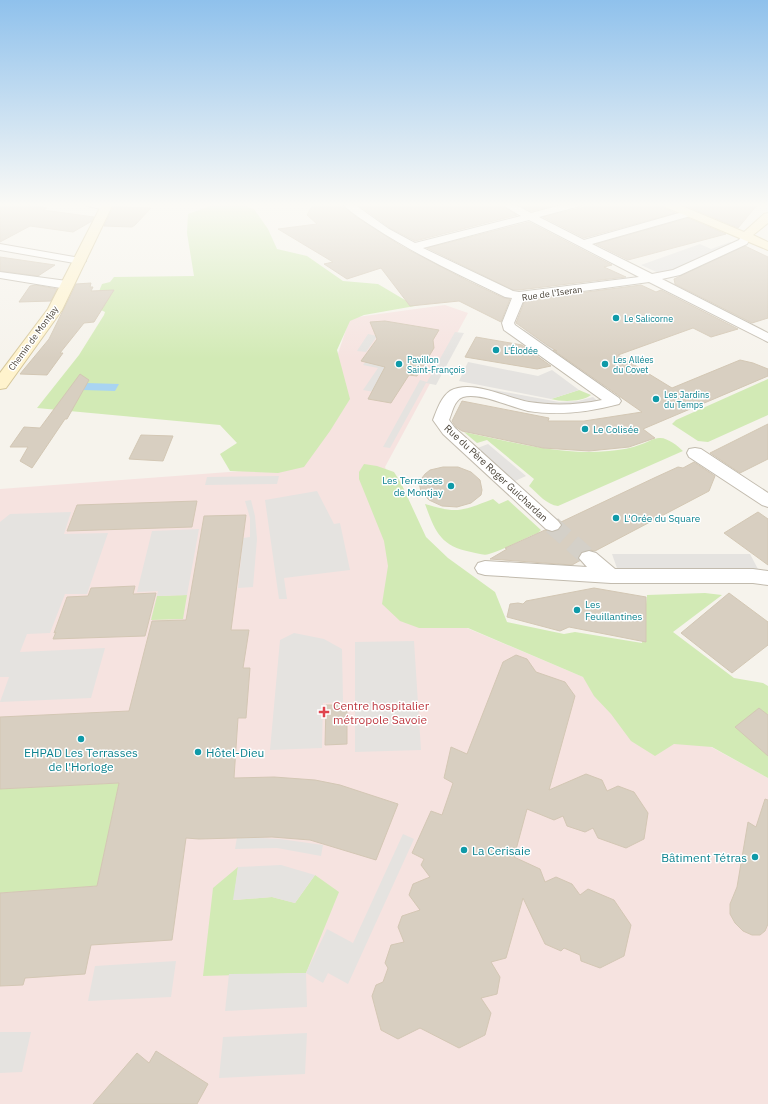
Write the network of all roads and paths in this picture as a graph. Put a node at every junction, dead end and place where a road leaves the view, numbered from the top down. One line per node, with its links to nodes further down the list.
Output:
1 (49, 256): 6 (street)
2 (83, 256): 6 (street, Chemin de Montjay)
3 (431, 256): 10 (street)
4 (605, 256): 8 (street)
5 (714, 256): 8 (street, Rue de l'Iseran)
6 (80, 261): 9 (street, Chemin de Montjay)
7 (0, 275): 9 (street)
8 (650, 279): 10 (street, Rue de l'Iseran); 11 (street)
9 (67, 285): 12 (street, Chemin de Montjay)
10 (518, 296): 13 (street, Rue de l'Iseran)
11 (768, 338)
12 (0, 384)
13 (614, 401): 16 (street, Rue du Père Roger Guichardan)
14 (695, 453): 15 (street)
15 (768, 501)
16 (552, 525)
17 (589, 558): 19 (street)
18 (485, 568): 19 (street)
19 (611, 576): 20 (street)
20 (768, 578)

